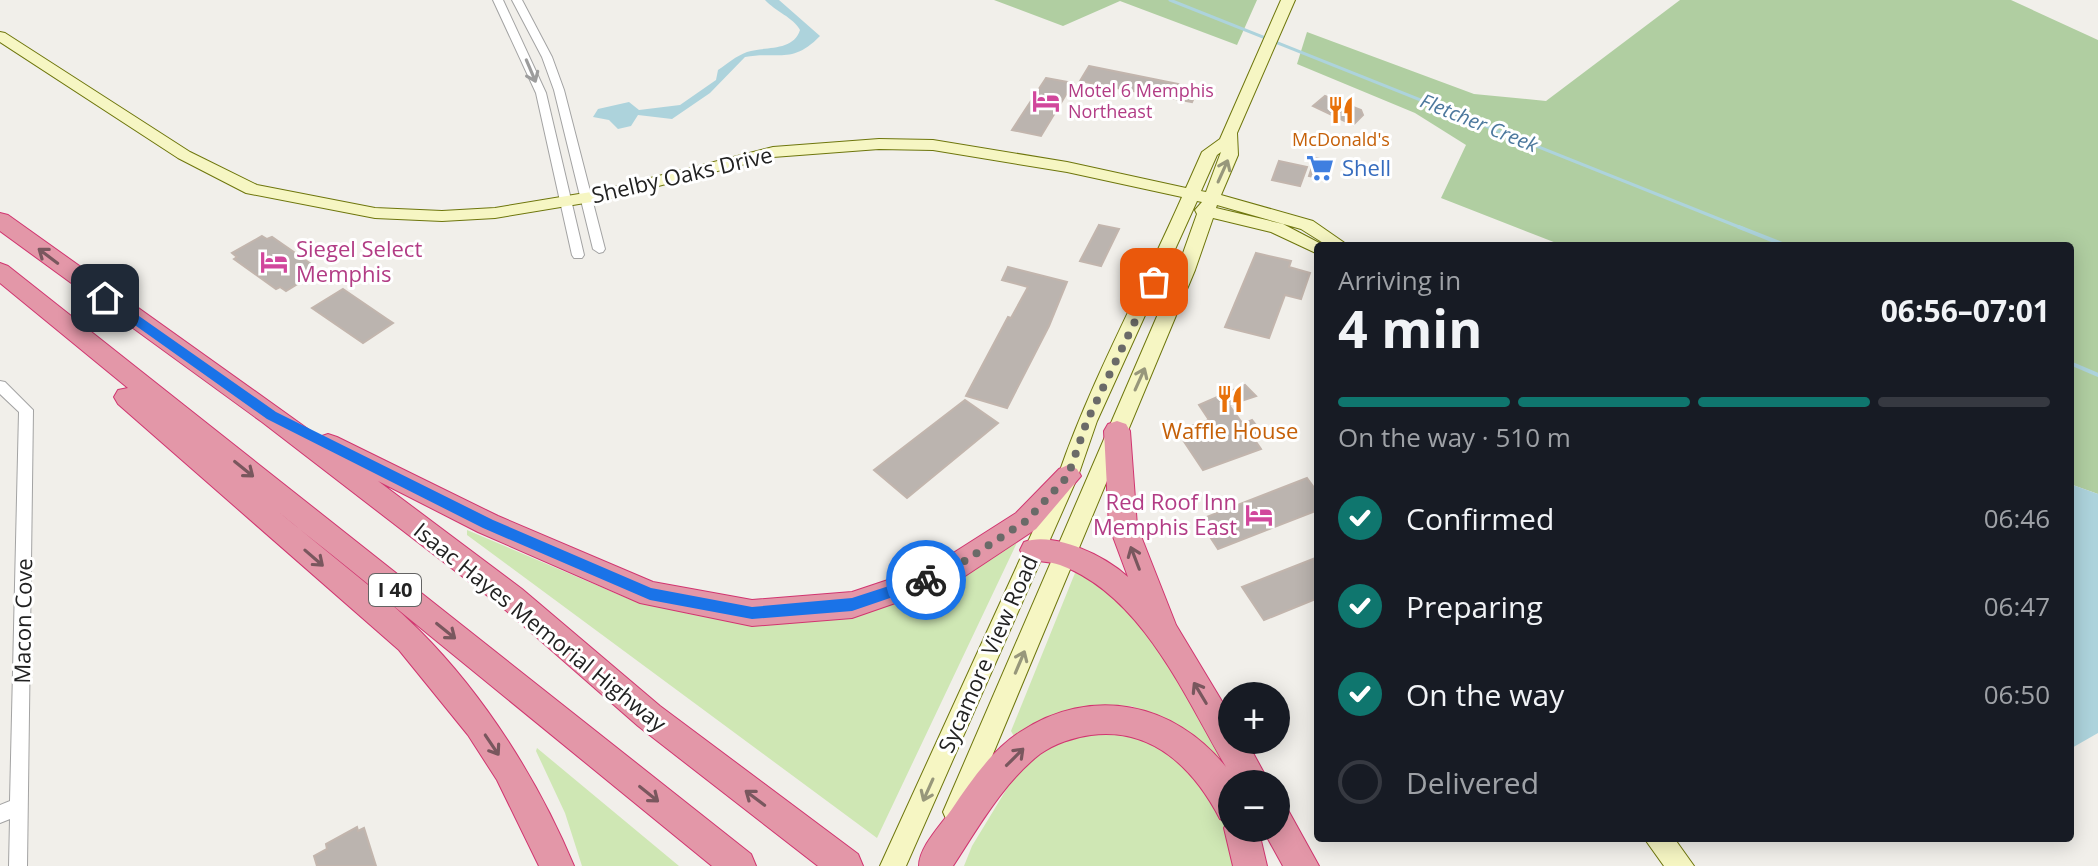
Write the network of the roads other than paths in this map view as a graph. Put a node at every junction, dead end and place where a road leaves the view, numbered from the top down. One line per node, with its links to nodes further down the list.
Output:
1 (498, 0): 9 (street, one-way to 9)
2 (517, 0): 7 (street)
3 (1288, 0): 5 (main road, Sycamore View Road)
4 (0, 36): 9 (main road, Shelby Oaks Drive)
5 (1227, 141): 6 (main road, Sycamore View Road); 8 (main road, Sycamore View Road, one-way to 5)
6 (1188, 201): 7 (main road, Shelby Oaks Drive); 8 (main road, Shelby Oaks Drive); 20 (main road, Sycamore View Road)
7 (587, 204): 9 (main road, Shelby Oaks Drive); 13 (street)
8 (1209, 205): 11 (main road, Shelby Oaks Drive); 12 (main road, Shelby Oaks Drive); 19 (main road, Sycamore View Road, one-way to 8)
9 (566, 208): 14 (street)
10 (0, 220): 18 (highway, Isaac Hayes Memorial Highway, one-way to 10)
11 (1334, 242)
12 (1314, 245)
13 (599, 249)
14 (578, 255)
15 (0, 271): 16 (highway, I 40)
16 (52, 314): 33 (highway, one-way to 33); 34 (highway, I 40, one-way to 34)
17 (0, 386): 26 (street, Macon Cove)
18 (271, 415): 20 (highway); 35 (highway, Isaac Hayes Memorial Highway, one-way to 18)
19 (1117, 431): 22 (main road, Sycamore View Road); 23 (highway, one-way to 19)
20 (1068, 476): 21 (main road, Sycamore View Road)
21 (1034, 550): 22 (highway); 36 (main road, Sycamore View Road, one-way to 36)
22 (1065, 554): 23 (highway); 31 (main road, Sycamore View Road, one-way to 22)
23 (1163, 631): 24 (highway, one-way to 23)
24 (1246, 770)
25 (1218, 784): 31 (highway, one-way to 25)
26 (18, 807): 27 (street); 32 (street, Macon Cove)
27 (0, 814)
28 (1244, 842): 37 (highway)
29 (1288, 842): 38 (highway)
30 (1660, 842): 39 (main road)
31 (934, 865)
32 (18, 866)
33 (557, 866)
34 (739, 866)
35 (846, 866)
36 (893, 866)
37 (1250, 866)
38 (1302, 866)
39 (1681, 866)

